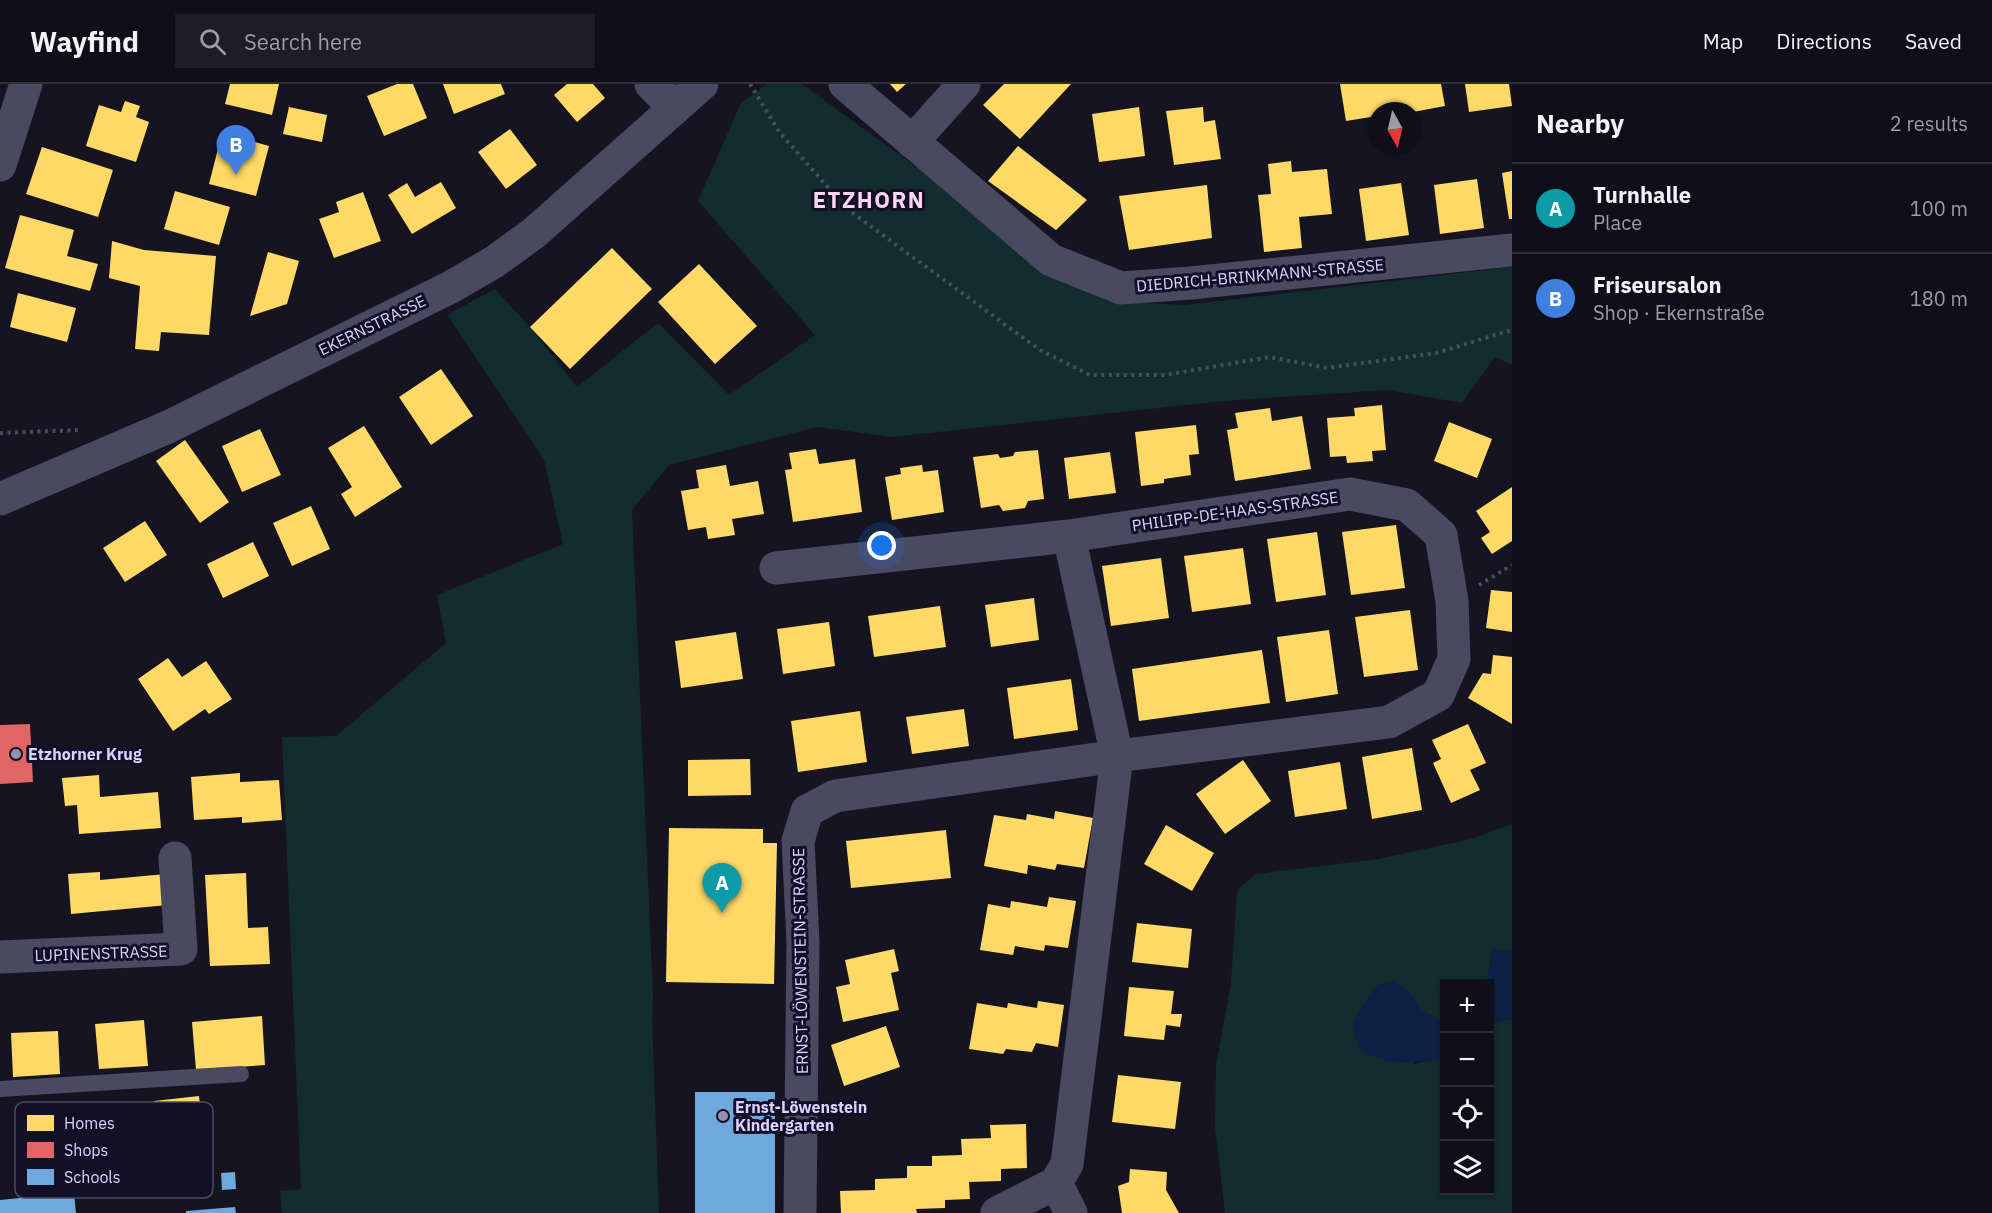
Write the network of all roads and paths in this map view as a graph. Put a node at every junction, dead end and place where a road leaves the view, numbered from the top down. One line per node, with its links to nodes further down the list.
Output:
1 (26, 84): 8 (street)
2 (651, 84): 6 (street)
3 (702, 84): 6 (street, EKERNSTRASSE)
4 (845, 84): 7 (street, DIEDRICH-BRINKMANN-STRASSE)
5 (964, 84): 7 (street)
6 (675, 108): 10 (street, EKERNSTRASSE)
7 (912, 142): 9 (street, DIEDRICH-BRINKMANN-STRASSE)
8 (0, 165)
9 (1512, 250)
10 (0, 499)
11 (1069, 536): 12 (street, PHILIPP-DE-HAAS-STRASSE); 13 (street); 13 (street, PHILIPP-DE-HAAS-STRASSE)
12 (776, 568)
13 (1117, 756): 18 (street); 19 (street, ERNST-LÖWENSTEIN-STRASSE)
14 (175, 858): 15 (street, LUPINENSTRASSE)
15 (0, 957)
16 (241, 1074): 17 (lane)
17 (0, 1089)
18 (1056, 1183): 20 (street); 21 (street)
19 (800, 1213)
20 (997, 1213)
21 (1071, 1213)

